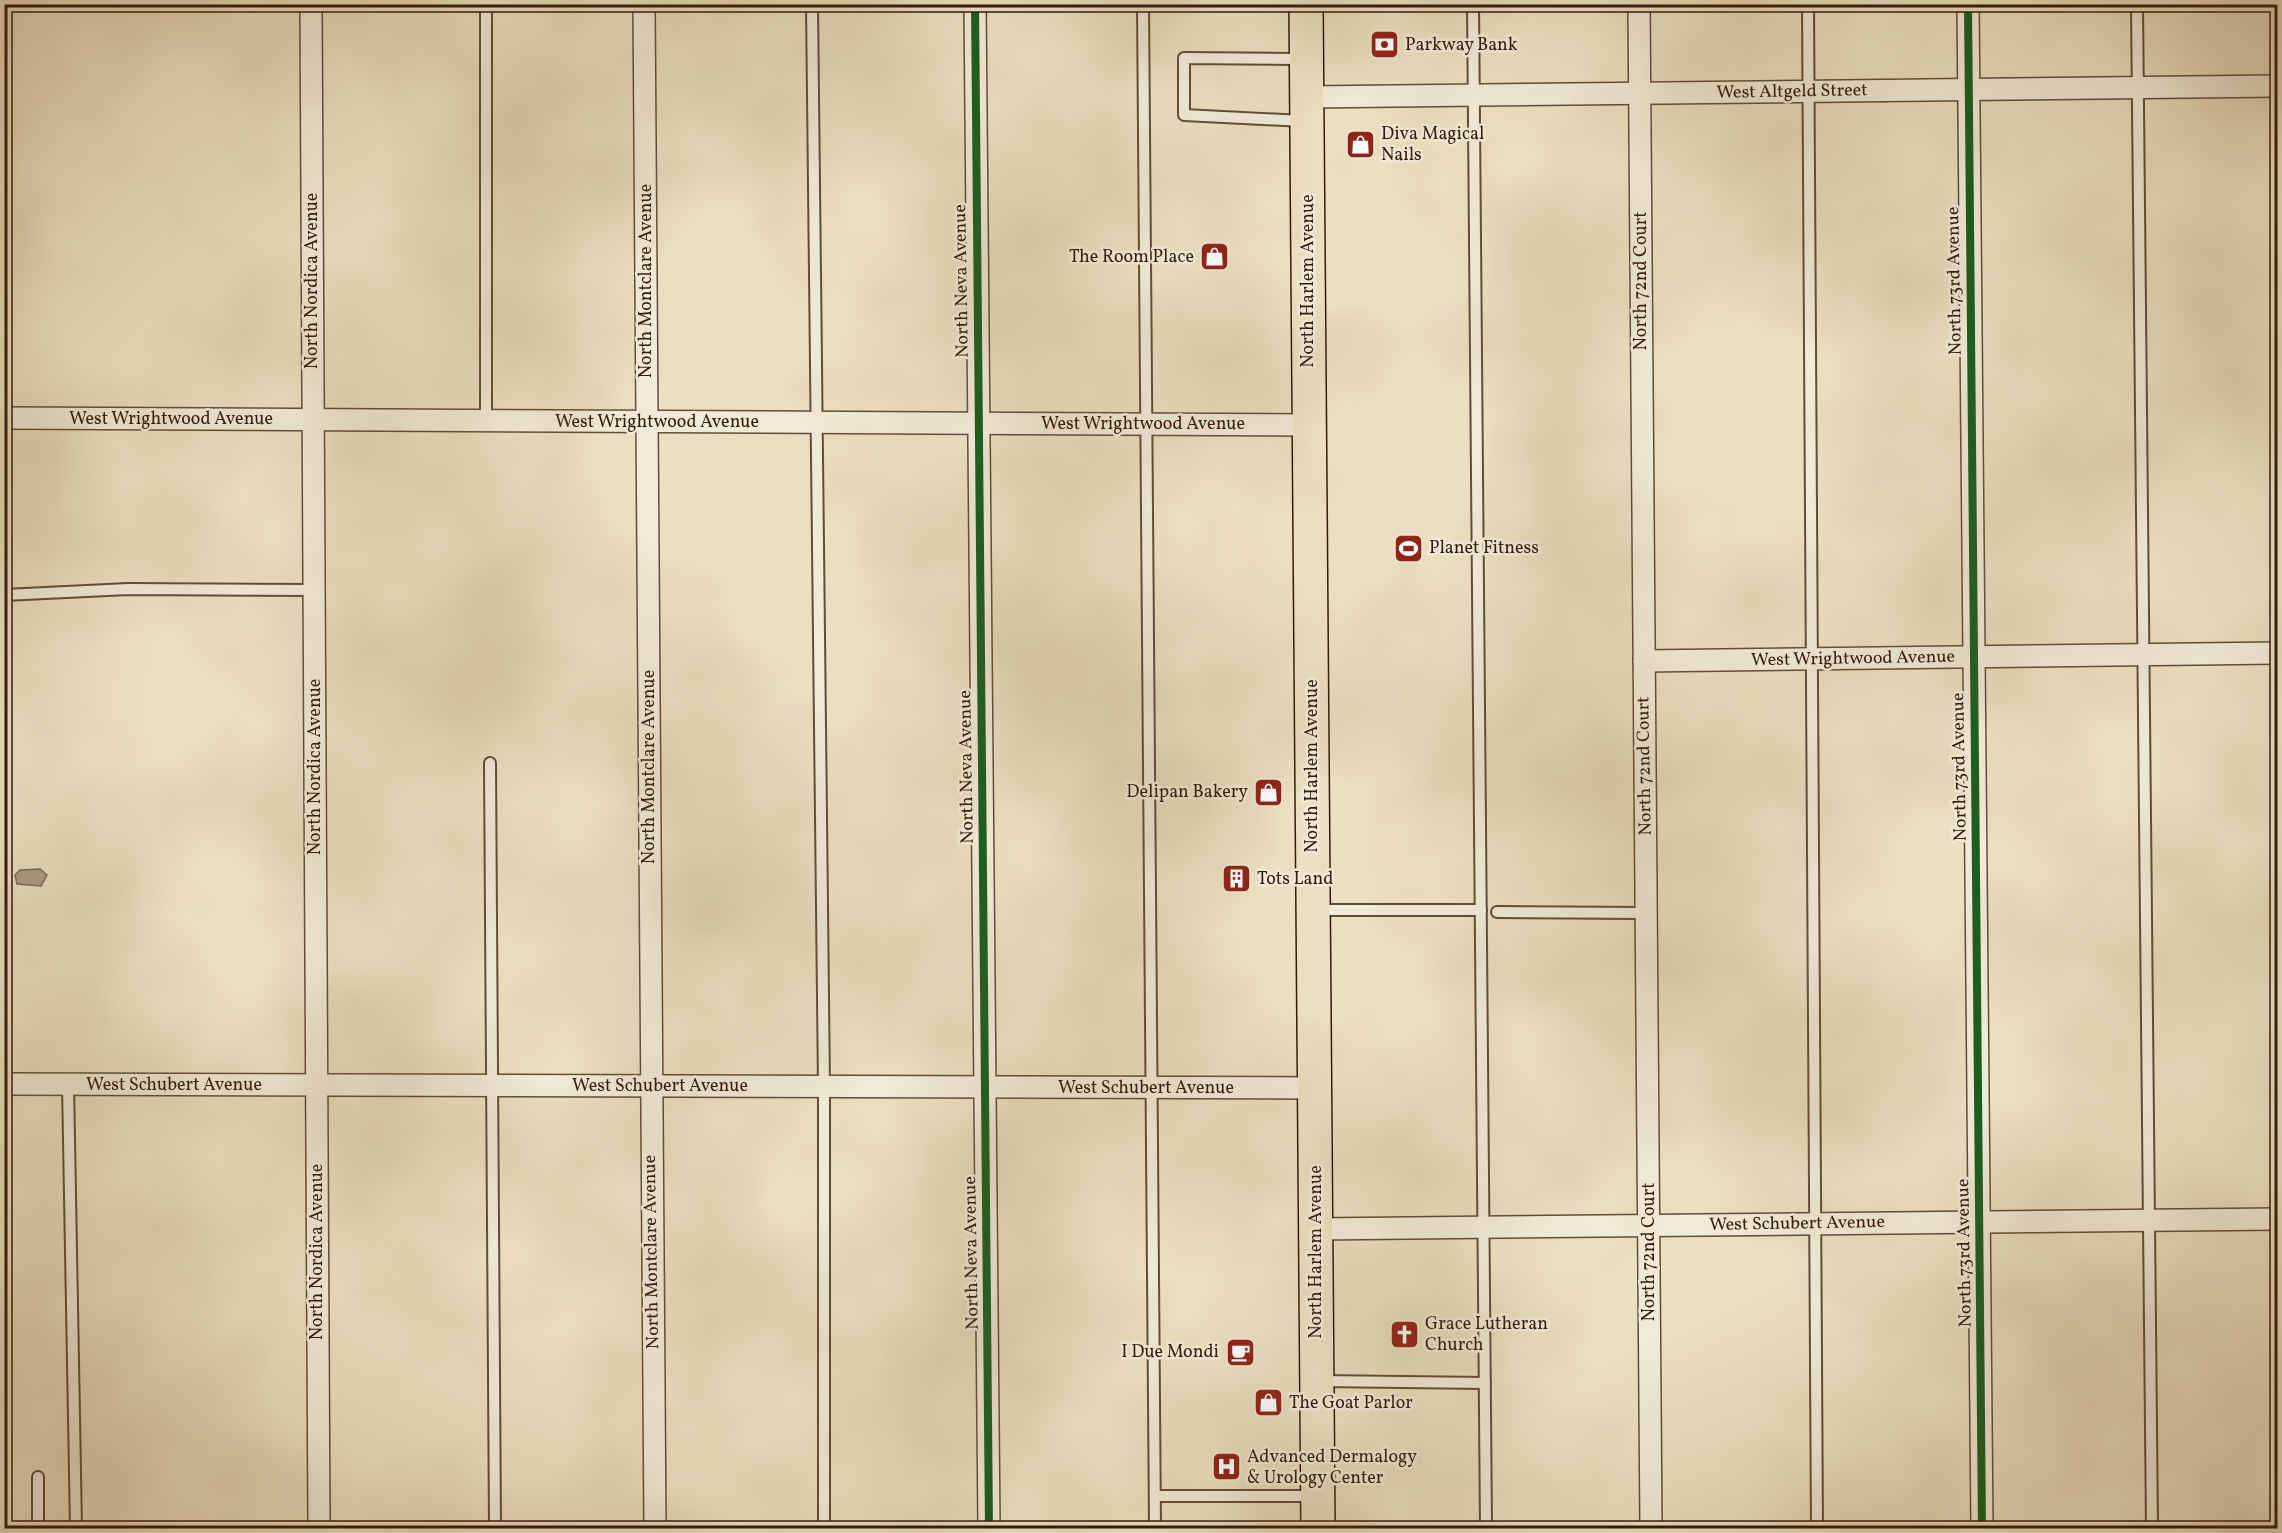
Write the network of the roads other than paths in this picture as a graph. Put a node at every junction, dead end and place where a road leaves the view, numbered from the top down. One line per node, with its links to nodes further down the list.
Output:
1 (311, 4): 22 (street, North Nordica Avenue)
2 (486, 4): 23 (lane)
3 (644, 4): 24 (street, North Montclare Avenue)
4 (812, 4): 25 (lane)
5 (975, 4): 26 (street, North Neva Avenue)
6 (1143, 4): 27 (lane)
7 (1306, 4): 13 (main road, North Harlem Avenue)
8 (1473, 4): 19 (lane)
9 (1639, 4): 18 (street, North 72nd Court)
10 (1808, 4): 17 (lane)
11 (1968, 4): 16 (street, North 73rd Avenue)
12 (2137, 4): 15 (lane)
13 (1307, 59): 20 (main road, North Harlem Avenue); 20 (lane)
14 (2277, 87): 15 (street, West Altgeld Street)
15 (2138, 88): 16 (street, West Altgeld Street); 32 (lane)
16 (1969, 90): 17 (street, West Altgeld Street); 33 (street, North 73rd Avenue)
17 (1809, 92): 18 (street, West Altgeld Street); 34 (lane)
18 (1639, 94): 19 (street, West Altgeld Street); 35 (street, North 72nd Court)
19 (1474, 95): 20 (street, West Altgeld Street); 38 (lane)
20 (1307, 109): 28 (main road, North Harlem Avenue)
21 (4, 418): 22 (street, West Wrightwood Avenue)
22 (313, 420): 23 (street, West Wrightwood Avenue); 29 (street, North Nordica Avenue)
23 (486, 421): 24 (street, West Wrightwood Avenue)
24 (647, 422): 25 (street, West Wrightwood Avenue); 45 (street, North Montclare Avenue)
25 (814, 422): 26 (street, West Wrightwood Avenue); 46 (lane)
26 (979, 423): 27 (street, West Wrightwood Avenue); 47 (street, North Neva Avenue)
27 (1147, 425): 28 (street, West Wrightwood Avenue); 48 (lane)
28 (1310, 425): 37 (main road, North Harlem Avenue)
29 (314, 590): 30 (lane); 43 (street, North Nordica Avenue)
30 (4, 595)
31 (2277, 653): 32 (street, West Wrightwood Avenue)
32 (2144, 655): 33 (street, West Wrightwood Avenue); 51 (lane)
33 (1974, 658): 34 (street, West Wrightwood Avenue); 52 (street, North 73rd Avenue)
34 (1812, 659): 35 (street, West Wrightwood Avenue); 53 (lane)
35 (1644, 661): 40 (street, North 72nd Court)
36 (490, 763): 44 (lane)
37 (1313, 910): 38 (lane); 49 (main road, North Harlem Avenue)
38 (1481, 910): 55 (lane)
39 (1497, 912): 40 (lane)
40 (1646, 913): 54 (street, North 72nd Court)
41 (4, 1084): 42 (street, West Schubert Avenue)
42 (68, 1084): 43 (street, West Schubert Avenue); 63 (lane)
43 (316, 1085): 44 (street, West Schubert Avenue); 64 (street, North Nordica Avenue)
44 (493, 1086): 45 (street, West Schubert Avenue); 65 (lane)
45 (650, 1086): 46 (street, West Schubert Avenue); 66 (street, North Montclare Avenue)
46 (824, 1087): 47 (street, West Schubert Avenue); 67 (lane)
47 (985, 1087): 48 (street, West Schubert Avenue); 68 (street, North Neva Avenue)
48 (1152, 1088): 49 (street, West Schubert Avenue); 60 (lane)
49 (1315, 1088): 56 (main road, North Harlem Avenue)
50 (2277, 1220): 51 (street, West Schubert Avenue)
51 (2148, 1221): 52 (street, West Schubert Avenue); 75 (lane)
52 (1979, 1222): 53 (street, West Schubert Avenue); 74 (street, North 73rd Avenue)
53 (1816, 1224): 54 (street, West Schubert Avenue); 73 (lane)
54 (1648, 1226): 55 (street, West Schubert Avenue); 72 (street, North 72nd Court)
55 (1484, 1227): 56 (street, West Schubert Avenue); 58 (lane)
56 (1316, 1229): 57 (main road, North Harlem Avenue)
57 (1317, 1381): 58 (lane); 61 (main road, North Harlem Avenue)
58 (1485, 1383): 71 (lane)
59 (38, 1476): 62 (lane)
60 (1155, 1496): 61 (lane); 69 (lane)
61 (1318, 1496): 70 (main road, North Harlem Avenue)
62 (38, 1528)
63 (76, 1528)
64 (319, 1528)
65 (495, 1528)
66 (655, 1528)
67 (825, 1528)
68 (989, 1528)
69 (1155, 1528)
70 (1318, 1528)
71 (1486, 1528)
72 (1651, 1528)
73 (1817, 1528)
74 (1982, 1528)
75 (2152, 1528)

